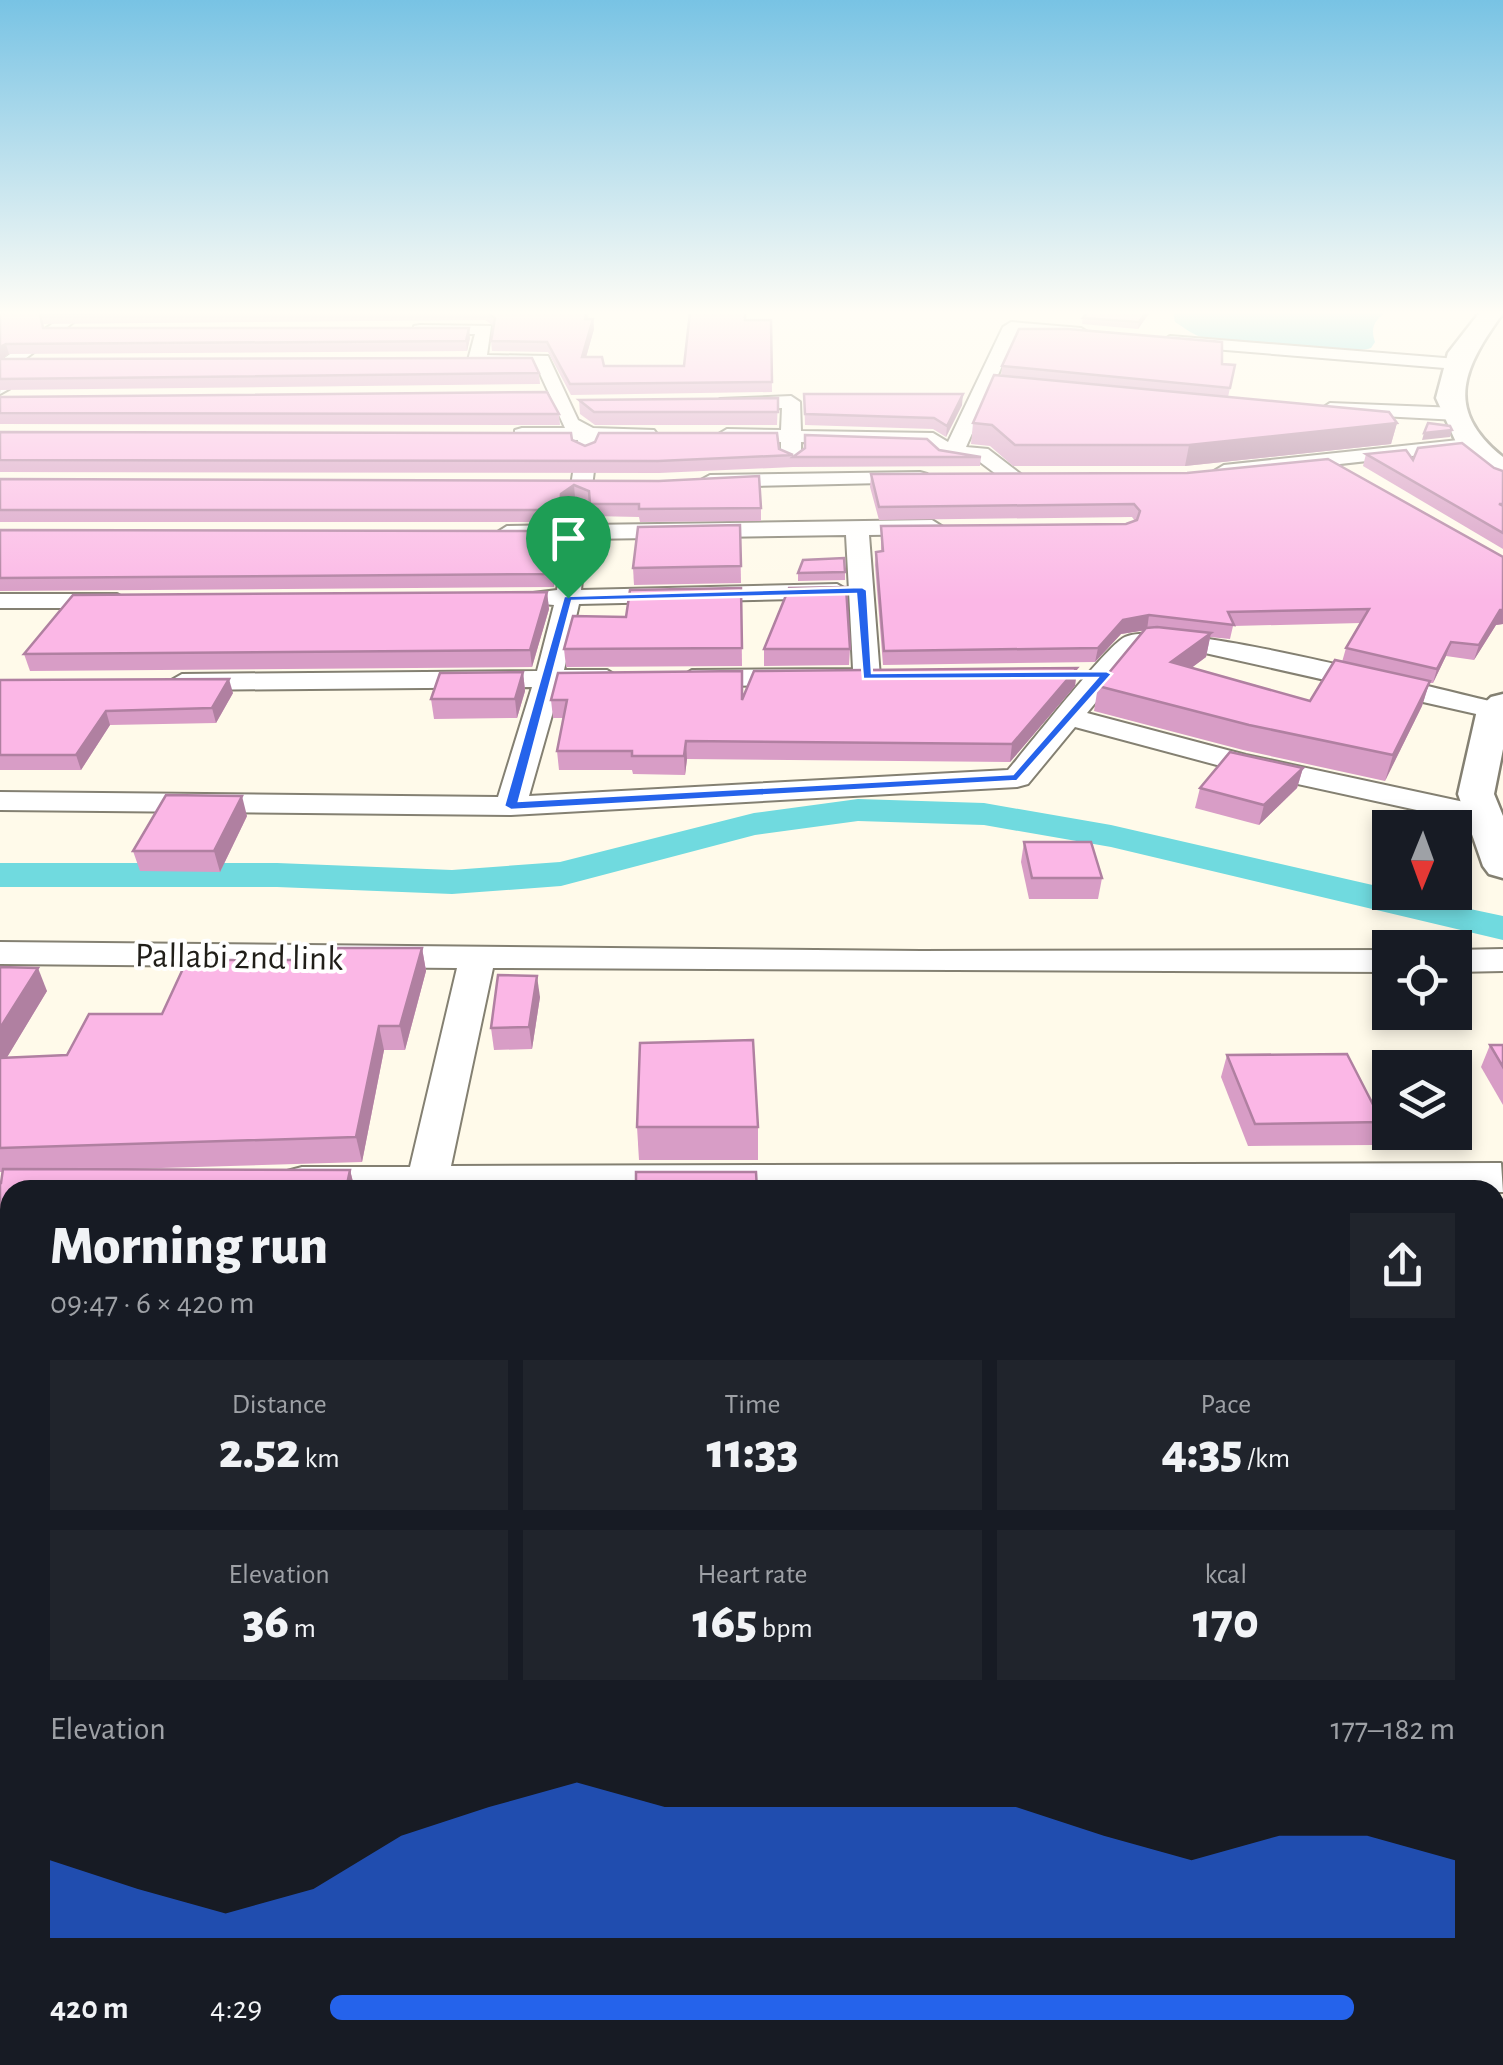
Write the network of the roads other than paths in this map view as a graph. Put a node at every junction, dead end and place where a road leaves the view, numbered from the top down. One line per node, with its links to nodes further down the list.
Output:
1 (565, 408): 8 (street)
2 (791, 408): 11 (street)
3 (979, 408): 13 (street)
4 (1455, 408): 6 (highway)
5 (1315, 409): 6 (street)
6 (1458, 414): 12 (highway)
7 (510, 434): 8 (street)
8 (589, 434): 9 (street); 20 (street)
9 (663, 434)
10 (700, 434): 11 (street)
11 (792, 435): 13 (street); 23 (street)
12 (1470, 445): 14 (street); 15 (highway)
13 (953, 452): 19 (street)
14 (1326, 458): 16 (street); 18 (street)
15 (1503, 472)
16 (1202, 474)
17 (940, 478): 23 (street)
18 (1360, 478)
19 (977, 479)
20 (567, 482): 21 (street); 27 (street)
21 (610, 482)
22 (696, 482): 23 (street)
23 (791, 504): 25 (street); 27 (street)
24 (952, 527): 25 (street)
25 (857, 528): 28 (street)
26 (478, 532): 27 (street)
27 (577, 533): 29 (street)
28 (862, 590): 29 (street); 35 (street)
29 (568, 598): 30 (street); 35 (street)
30 (509, 599)
31 (137, 601): 32 (street)
32 (0, 602)
33 (1106, 674): 34 (street); 37 (street); 38 (street)
34 (1066, 675)
35 (546, 678): 36 (street); 40 (street)
36 (156, 682)
37 (1499, 707): 41 (street)
38 (1069, 718): 40 (street); 41 (street)
39 (0, 801): 40 (street)
40 (511, 806)
41 (1481, 815): 42 (street)
42 (1503, 866)
43 (0, 952): 44 (street, Pallabi 2nd link)
44 (478, 958): 47 (street, Pallabi 2nd link); 49 (street)
45 (1472, 960): 46 (street)
46 (1503, 960)
47 (1372, 961)
48 (1501, 1178): 50 (street)
49 (427, 1180)
50 (1143, 1180)

